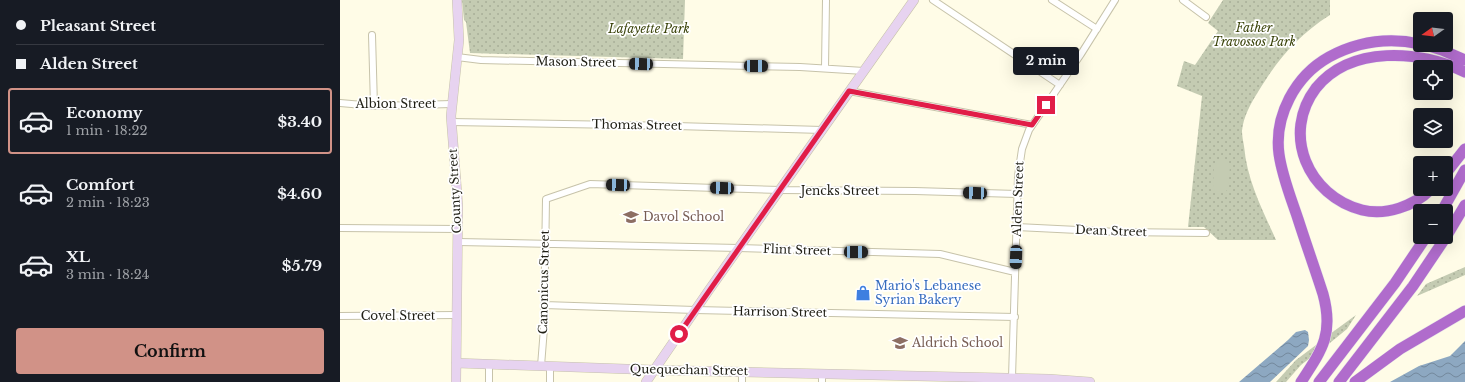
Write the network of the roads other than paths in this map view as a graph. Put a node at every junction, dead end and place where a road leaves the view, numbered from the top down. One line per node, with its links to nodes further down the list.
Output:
1 (457, 0): 13 (main road, County Street)
2 (826, 0): 15 (street)
3 (914, 0): 16 (main road)
4 (933, 0): 18 (street)
5 (1052, 0): 9 (street)
6 (1115, 0): 9 (street, Alden Street)
7 (1183, 0): 8 (street)
8 (1206, 17)
9 (1097, 29): 18 (street, Alden Street)
10 (372, 35): 22 (street)
11 (1413, 43): 67 (highway)
12 (1447, 52): 14 (highway)
13 (457, 57): 15 (street, Mason Street); 21 (main road, County Street)
14 (1465, 60)
15 (825, 68): 16 (street, Mason Street)
16 (864, 71): 19 (main road)
17 (1465, 72): 31 (highway)
18 (1060, 85): 24 (street, Alden Street)
19 (849, 91): 24 (street); 25 (main road)
20 (340, 103): 22 (street, Albion Street)
21 (452, 104): 22 (street, Albion Street); 23 (main road, County Street)
22 (374, 106)
23 (451, 122): 25 (street, Thomas Street); 38 (main road, County Street)
24 (1032, 125): 30 (street, Alden Street)
25 (822, 130): 29 (main road)
26 (1465, 149): 27 (highway)
27 (1453, 164)
28 (1465, 170): 33 (highway)
29 (780, 190): 30 (street, Jencks Street); 32 (street, Jencks Street); 44 (main road)
30 (1017, 194): 36 (street, Alden Street)
31 (1423, 196)
32 (546, 199): 41 (street, Canonicus Street)
33 (1446, 204)
34 (1465, 205): 35 (highway)
35 (1453, 225)
36 (1017, 227): 39 (street, Dean Street); 45 (street, Alden Street)
37 (340, 228): 38 (street)
38 (458, 229): 40 (main road, County Street)
39 (1206, 233)
40 (458, 242): 41 (street, Flint Street); 49 (main road, County Street)
41 (546, 244): 44 (street, Flint Street); 46 (street, Canonicus Street)
42 (1421, 244): 68 (highway)
43 (1441, 244): 69 (highway)
44 (739, 248): 45 (street, Flint Street); 47 (main road)
45 (1015, 272): 51 (street, Alden Street)
46 (544, 305): 47 (street, Harrison Street); 54 (street, Canonicus Street)
47 (695, 310): 51 (street, Harrison Street); 55 (main road)
48 (1465, 311): 70 (highway)
49 (456, 315): 50 (street, Covel Street); 52 (main road, County Street)
50 (340, 316)
51 (1015, 317): 58 (street, Alden Street)
52 (456, 363): 53 (main road, Quequechan Street); 61 (main road, County Street)
53 (489, 364): 54 (main road, Quequechan Street); 62 (street)
54 (546, 366): 55 (main road, Quequechan Street); 63 (street, Canonicus Street)
55 (655, 370): 56 (main road, Quequechan Street); 64 (main road)
56 (742, 371): 57 (main road, Quequechan Street); 65 (street)
57 (822, 378): 59 (main road, Quequechan Street)
58 (1012, 378): 60 (main road, Quequechan Street); 66 (main road, Quequechan Street)
59 (893, 379): 60 (main road, Quequechan Street)
60 (955, 379)
61 (456, 382)
62 (489, 382)
63 (550, 382)
64 (646, 382)
65 (742, 382)
66 (1090, 382)
67 (1301, 382)
68 (1319, 382)
69 (1340, 382)
70 (1355, 382)

